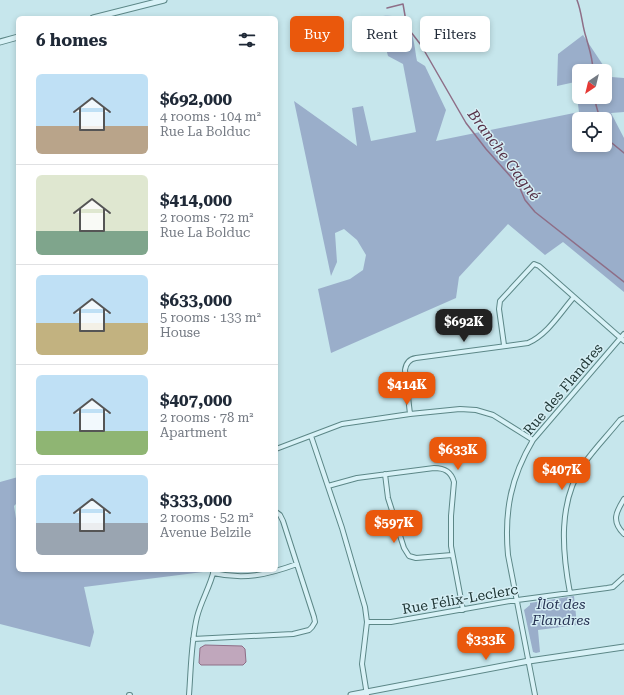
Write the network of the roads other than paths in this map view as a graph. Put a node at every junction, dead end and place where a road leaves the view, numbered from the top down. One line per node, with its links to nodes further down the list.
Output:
1 (164, 0): 2 (street)
2 (101, 16)
3 (16, 38): 4 (street)
4 (0, 42)
5 (574, 297): 7 (street); 8 (street); 8 (street)
6 (624, 334): 7 (street, Rue des Flandres)
7 (622, 340): 12 (street, Rue des Flandres)
8 (504, 345): 9 (street)
9 (410, 414): 11 (street); 12 (street)
10 (624, 418): 25 (street)
11 (311, 436): 13 (street); 15 (street)
12 (533, 440): 26 (street, Rue des Flandres)
13 (278, 448)
14 (385, 474): 15 (street); 19 (street); 19 (street)
15 (328, 486): 28 (street)
16 (624, 499): 18 (street)
17 (278, 514): 20 (street)
18 (624, 534)
19 (452, 555): 27 (street)
20 (297, 564): 21 (street); 29 (street)
21 (278, 570)
22 (213, 572): 23 (street); 29 (street)
23 (270, 572)
24 (624, 576): 25 (street, Rue Félix-Leclerc)
25 (570, 593): 26 (street, Rue Félix-Leclerc)
26 (517, 601): 27 (street, Rue Félix-Leclerc); 31 (street, Rue des Flandres)
27 (463, 610): 28 (street, Rue Félix-Leclerc)
28 (367, 622): 32 (street)
29 (193, 639): 33 (street)
30 (624, 647): 31 (street)
31 (528, 661): 32 (street); 35 (street, Rue des Flandres)
32 (366, 694): 34 (street)
33 (189, 695)
34 (351, 695)
35 (535, 695)

